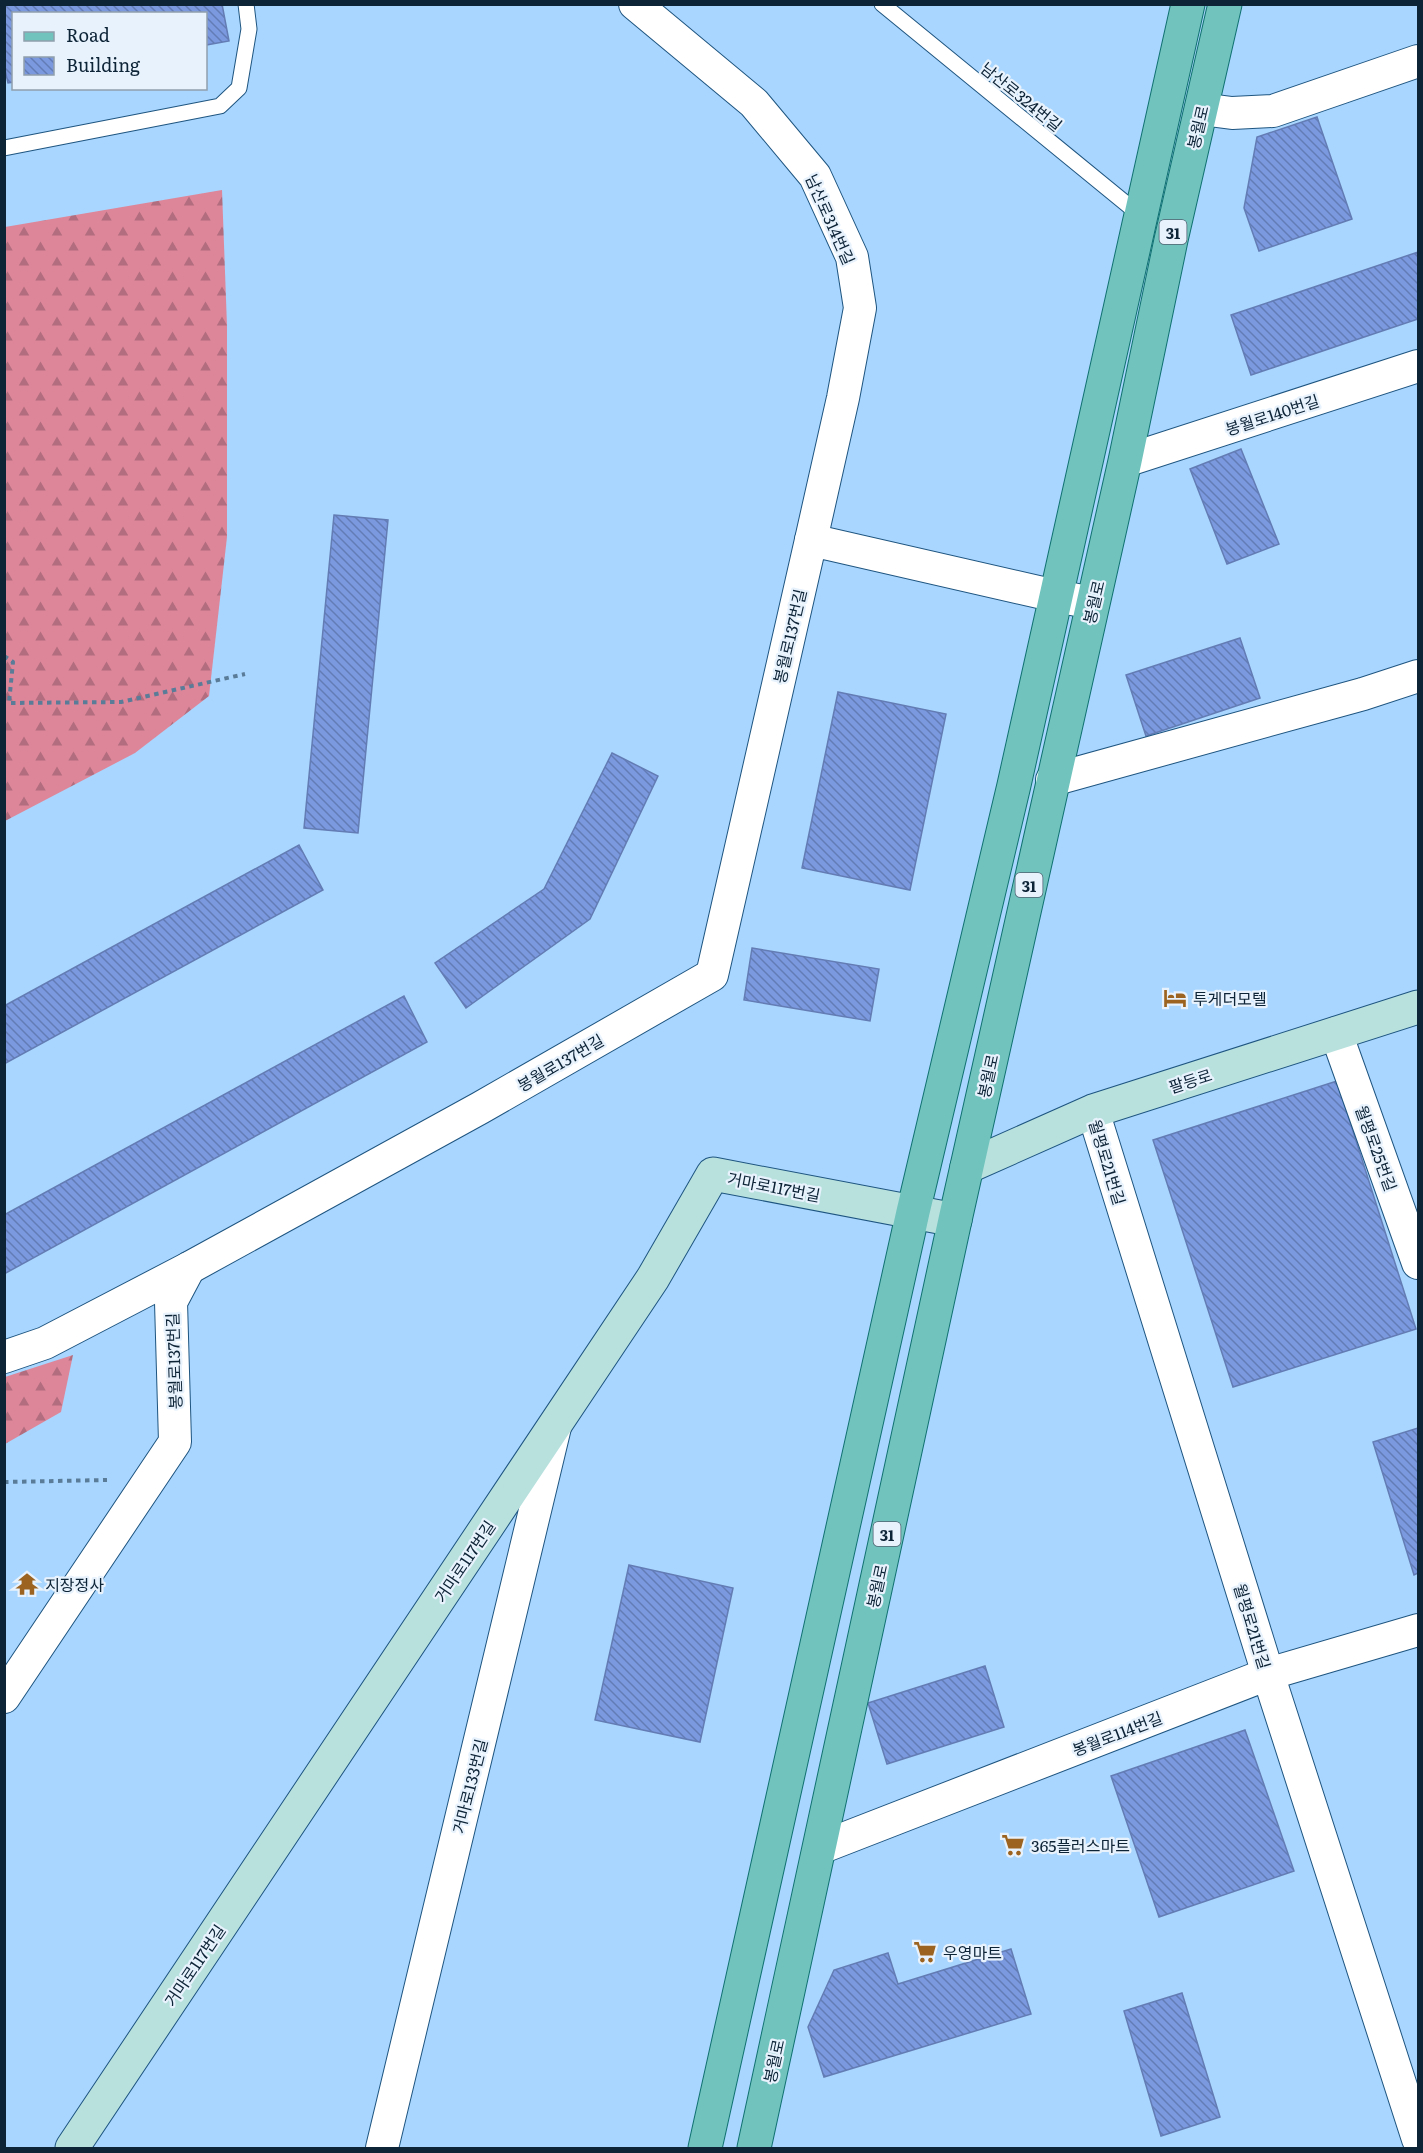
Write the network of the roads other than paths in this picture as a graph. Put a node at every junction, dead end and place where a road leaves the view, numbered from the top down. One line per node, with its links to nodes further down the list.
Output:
1 (246, 4): 8 (lane)
2 (635, 4): 12 (street, 남산로314번길)
3 (882, 4): 9 (lane, 남산로324번길)
4 (1188, 4): 9 (main road)
5 (1225, 4): 7 (main road, 봉월로 / 31)
6 (1419, 62): 7 (street)
7 (1201, 109): 11 (main road, 봉월로 / 31)
8 (4, 148)
9 (1140, 215): 13 (main road)
10 (1419, 366): 11 (street, 봉월로140번길)
11 (1125, 461): 14 (main road, 봉월로 / 31)
12 (811, 540): 13 (street); 24 (street, 봉월로137번길)
13 (1056, 596): 14 (street); 21 (main road)
14 (1093, 603): 16 (main road, 봉월로 / 31)
15 (1419, 676): 16 (street)
16 (1052, 780): 20 (main road, 봉월로 / 31)
17 (1419, 1007): 18 (street, 팔등로)
18 (1336, 1033): 19 (street, 팔등로); 23 (street, 월평로25번길)
19 (1093, 1111): 20 (street, 팔등로); 28 (street, 월평로21번길)
20 (967, 1167): 22 (main road, 봉월로 / 31)
21 (913, 1212): 22 (street, 거마로117번길); 26 (street, 거마로117번길); 34 (main road)
22 (955, 1220): 30 (main road, 봉월로 / 31)
23 (1419, 1263)
24 (189, 1268): 25 (street); 29 (street, 봉월로137번길)
25 (4, 1357)
26 (556, 1424): 32 (street, 거마로117번길); 33 (street, 거마로133번길)
27 (1419, 1630): 28 (street, 봉월로114번길)
28 (1268, 1674): 30 (street, 봉월로114번길); 31 (street, 월평로21번길)
29 (4, 1697)
30 (820, 1848): 35 (main road, 봉월로 / 31)
31 (1419, 2139)
32 (72, 2148)
33 (382, 2148)
34 (705, 2148)
35 (754, 2148)

